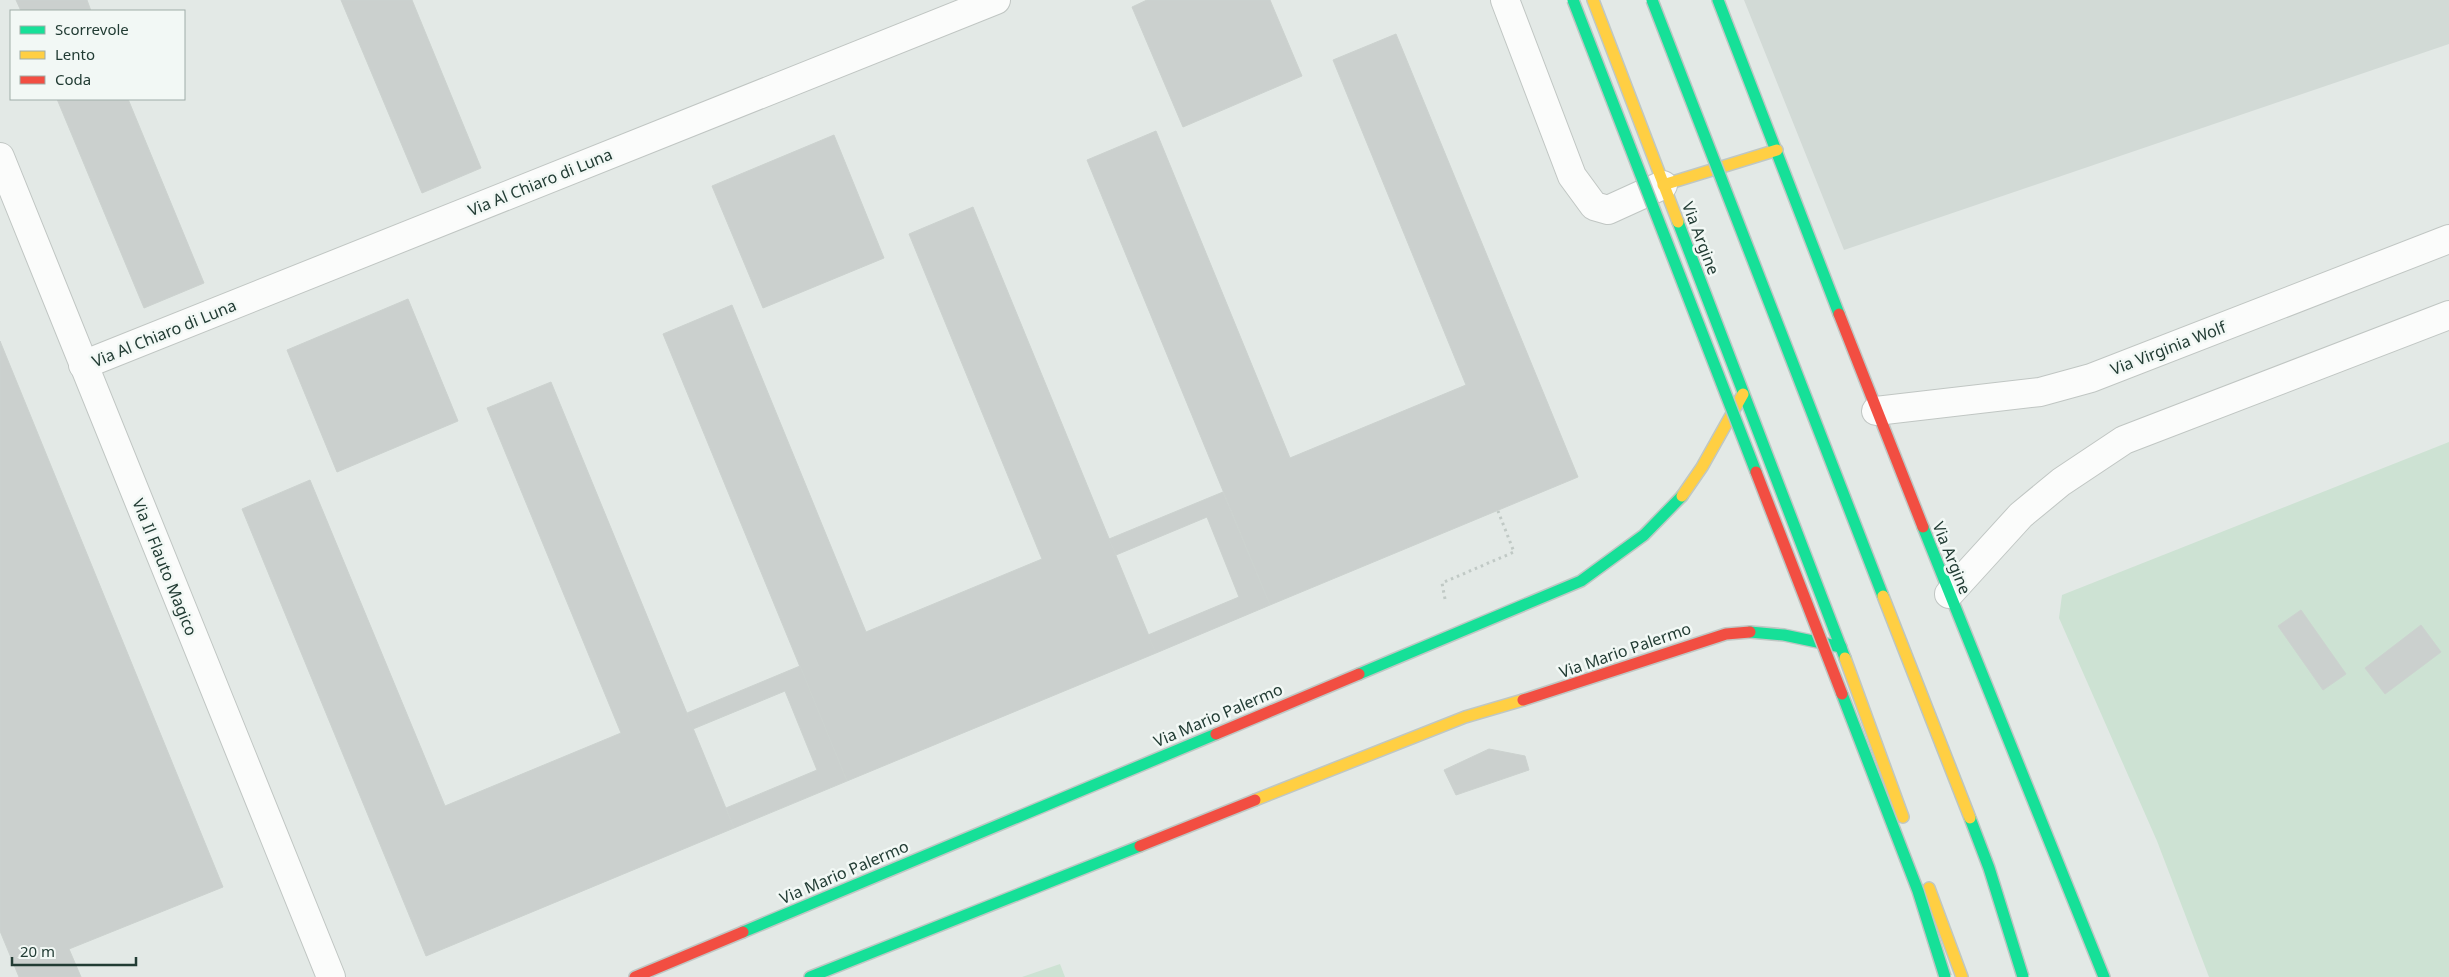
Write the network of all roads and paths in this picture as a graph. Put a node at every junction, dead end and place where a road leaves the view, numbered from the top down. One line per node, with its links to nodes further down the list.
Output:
1 (996, 0): 12 (street, Via Al Chiaro di Luna)
2 (1505, 0): 9 (street)
3 (1573, 0): 24 (main road, bridge)
4 (1594, 0): 9 (main road, Via Argine)
5 (1652, 0): 26 (main road, bridge)
6 (1718, 0): 7 (main road, Via Argine)
7 (1777, 150): 9 (main road, Via Argine); 14 (main road, Via Argine)
8 (0, 157): 12 (street, Via Il Flauto Magico)
9 (1663, 185): 13 (main road, Via Argine)
10 (2449, 239): 14 (street, Via Virginia Wolf)
11 (2449, 315): 16 (street)
12 (83, 365): 21 (street, Via Il Flauto Magico)
13 (1744, 394): 18 (main road, Via Argine); 22 (main road, Via Mario Palermo)
14 (1876, 412): 16 (main road, Via Argine)
15 (1498, 511): 17 (path)
16 (1949, 594): 27 (main road, Via Argine)
17 (1446, 602)
18 (1841, 647): 19 (main road, Via Argine); 23 (main road, Via Mario Palermo)
19 (1908, 830)
20 (1925, 876): 25 (main road)
21 (331, 977)
22 (635, 977)
23 (810, 977)
24 (1945, 977)
25 (1962, 977)
26 (2023, 977)
27 (2104, 977)

